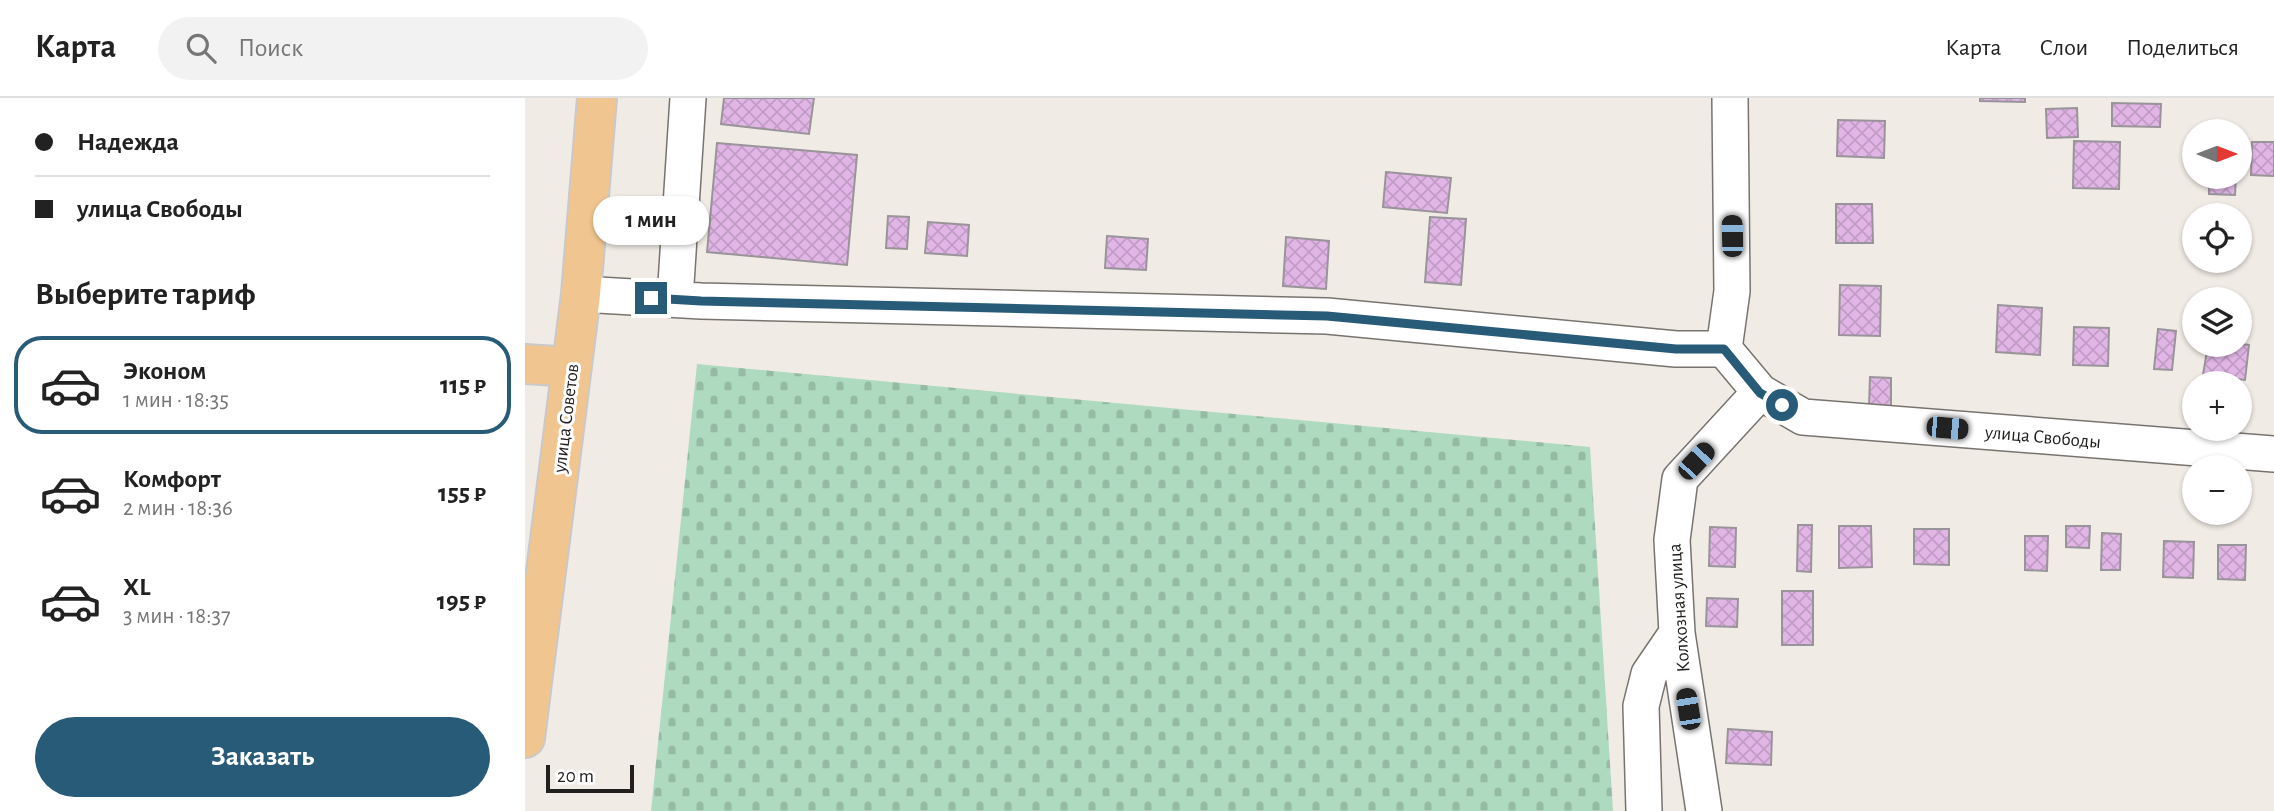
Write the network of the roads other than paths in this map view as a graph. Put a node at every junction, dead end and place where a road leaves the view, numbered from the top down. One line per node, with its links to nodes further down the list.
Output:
1 (597, 98): 4 (main road, улица Советов)
2 (688, 98): 5 (street)
3 (1730, 98): 6 (street)
4 (581, 294): 5 (street); 8 (main road, улица Советов)
5 (675, 299): 6 (street)
6 (1724, 349): 9 (street, улица Свободы)
7 (525, 364): 8 (main road)
8 (572, 366): 12 (main road, улица Советов)
9 (1760, 393): 10 (street, улица Свободы); 11 (street, Колхозная улица)
10 (2274, 454)
11 (1677, 633): 13 (street); 14 (street, Колхозная улица)
12 (525, 738)
13 (1644, 811)
14 (1704, 811)

